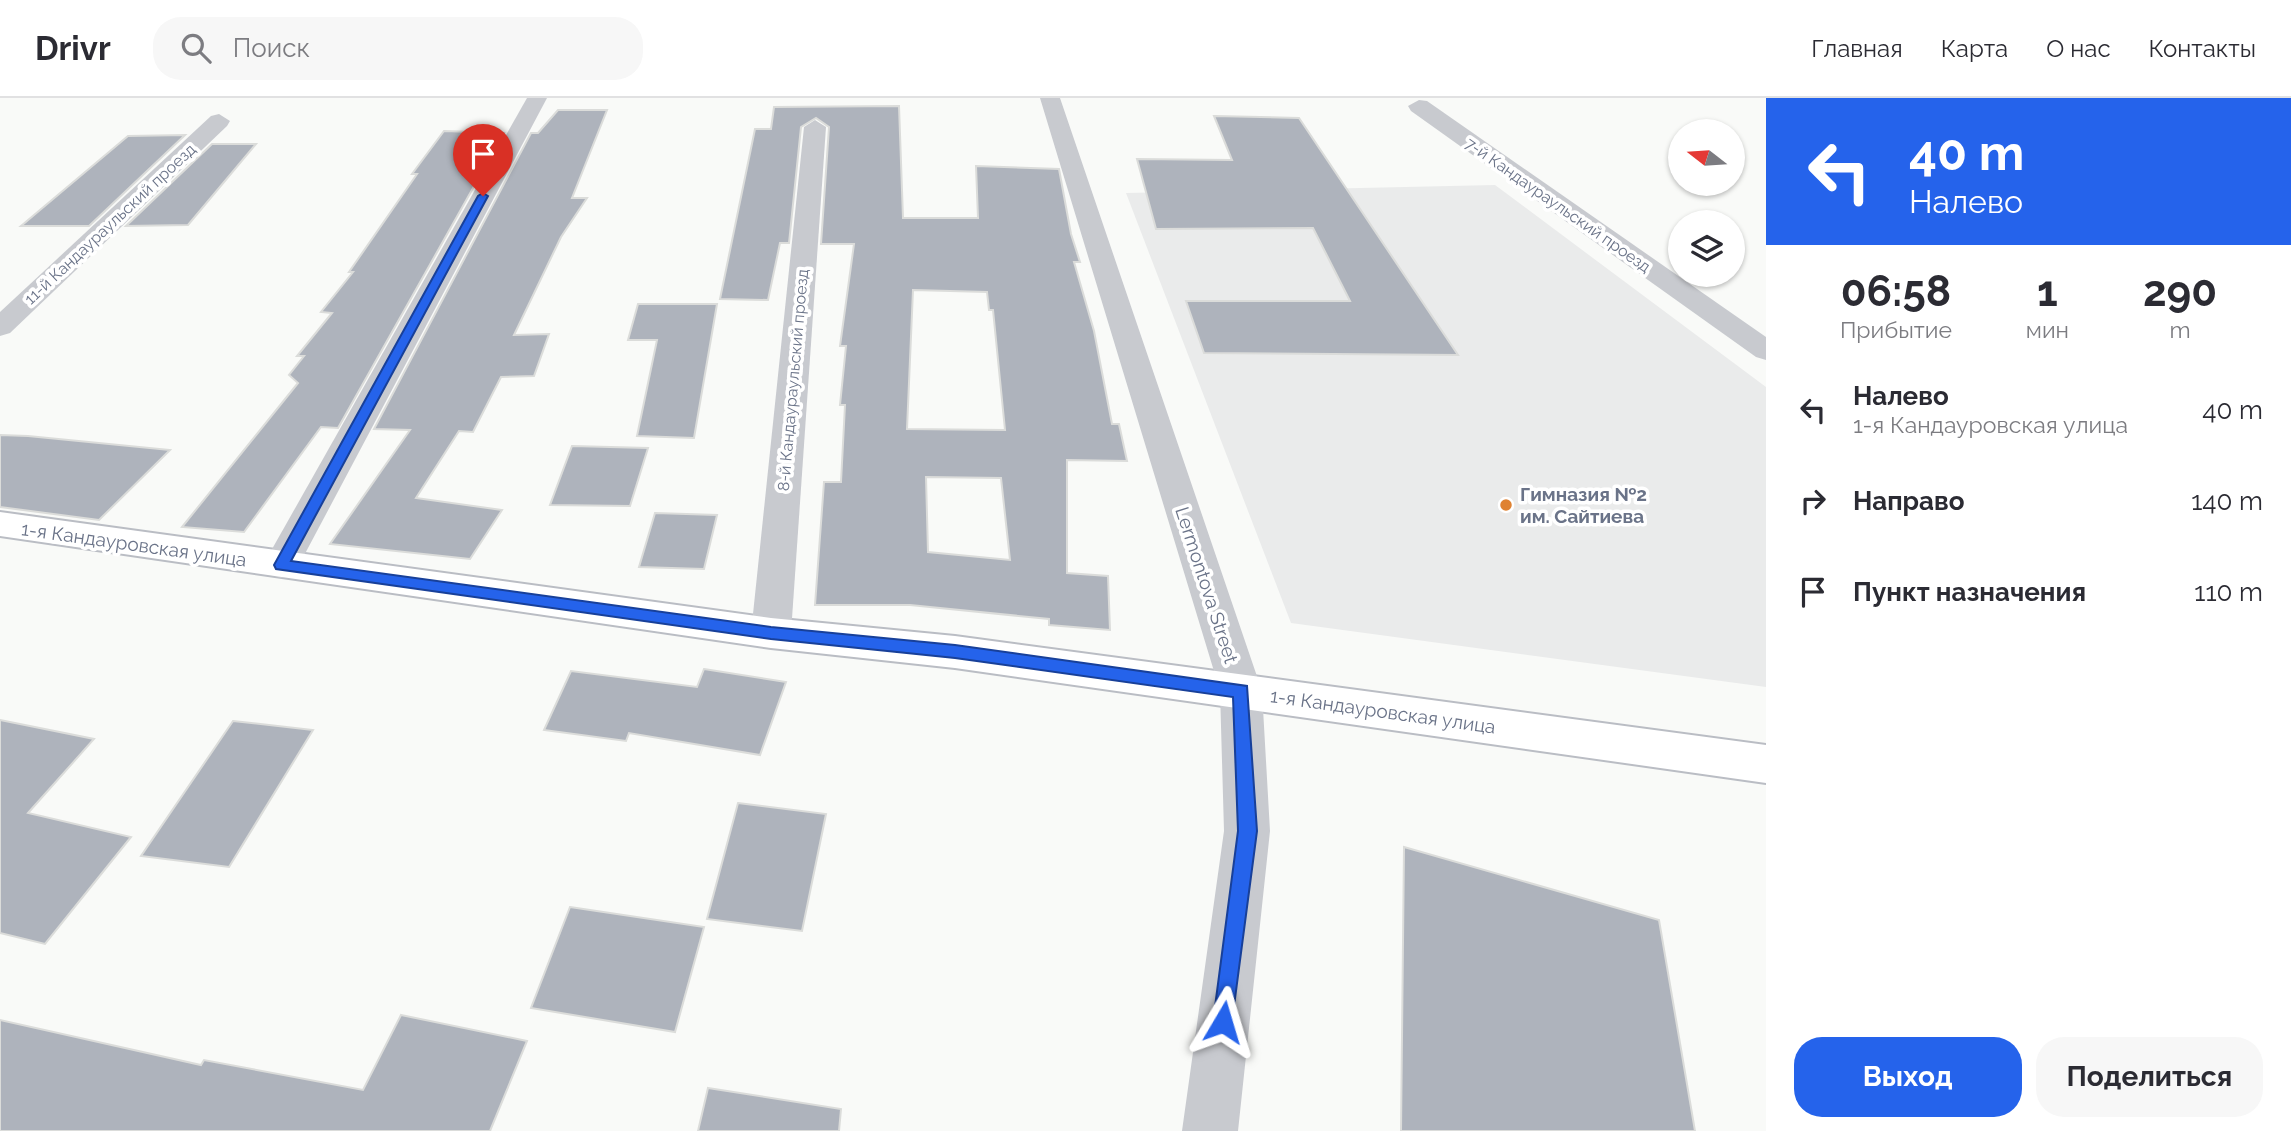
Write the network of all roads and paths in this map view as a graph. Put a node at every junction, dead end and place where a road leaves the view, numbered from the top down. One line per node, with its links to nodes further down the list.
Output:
1 (537, 98): 9 (street)
2 (1050, 98): 11 (street, Lermontova Street)
3 (1419, 106): 7 (street, 7-й Кандаураульский проезд)
4 (219, 121): 6 (street, 11-й Кандаураульский проезд)
5 (815, 127): 10 (street, 8-й Кандаураульский проезд)
6 (0, 327)
7 (1766, 351)
8 (0, 524): 9 (street, 1-я Кандауровская улица)
9 (281, 565): 10 (street, 1-я Кандауровская улица)
10 (771, 633): 11 (street, 1-я Кандауровская улица)
11 (1241, 691): 12 (street, 1-я Кандауровская улица); 13 (street, Lermontova Street)
12 (1766, 764)
13 (1210, 1131)

